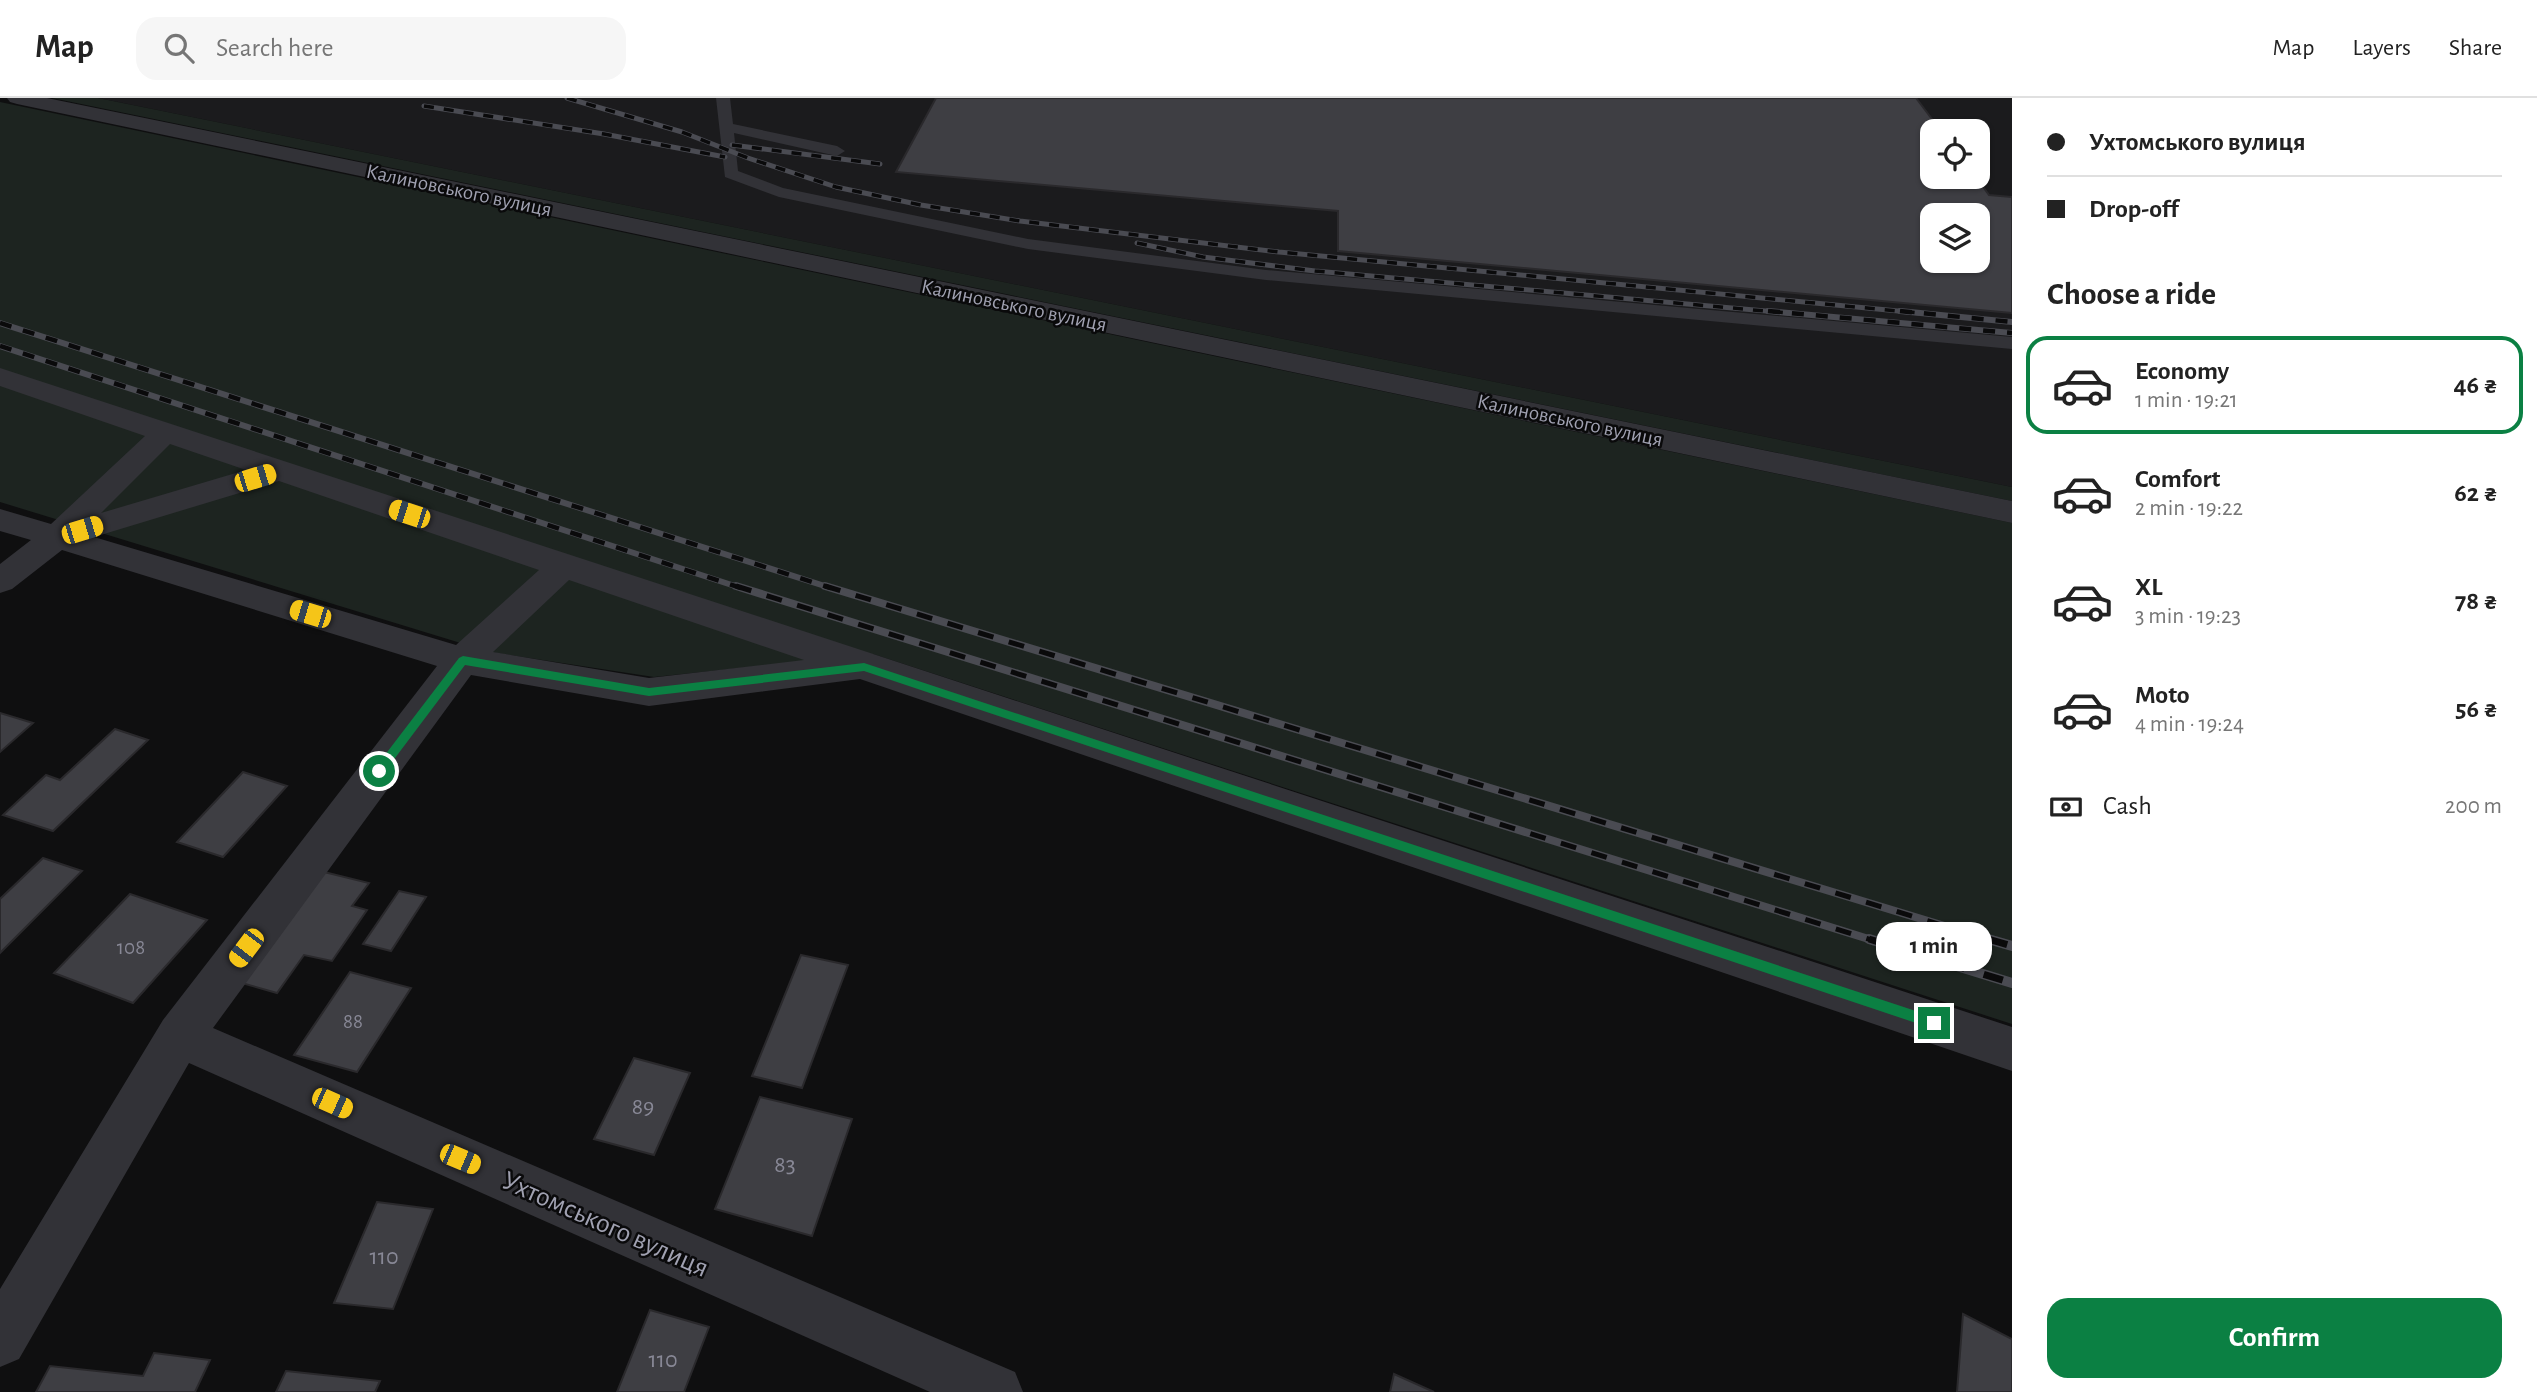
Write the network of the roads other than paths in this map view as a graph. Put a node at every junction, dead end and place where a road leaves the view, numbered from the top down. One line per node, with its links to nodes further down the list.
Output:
1 (17, 98): 9 (street, Калиновського вулиця)
2 (723, 98): 3 (lane)
3 (726, 127): 4 (lane); 5 (lane)
4 (837, 151)
5 (2012, 343)
6 (0, 377): 7 (street)
7 (166, 432): 8 (street); 11 (street)
8 (279, 471): 11 (street); 12 (street)
9 (2012, 512)
10 (0, 520): 11 (street)
11 (57, 537): 13 (street); 14 (street)
12 (564, 566): 14 (street); 15 (street)
13 (0, 581)
14 (463, 660): 15 (street); 16 (street)
15 (864, 667): 17 (street)
16 (179, 1036): 18 (street); 19 (street, Ухтомського вулиця)
17 (2012, 1049)
18 (0, 1340)
19 (995, 1392)

